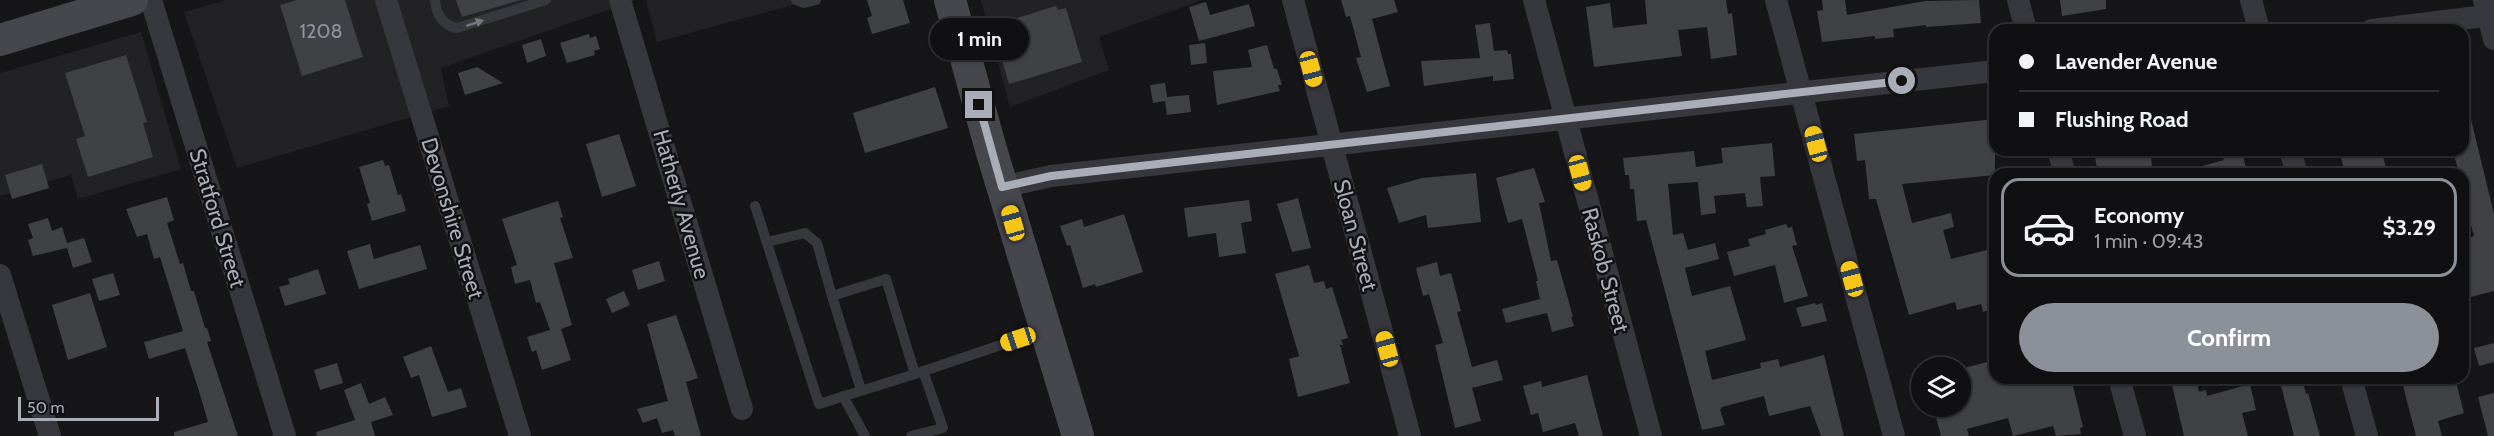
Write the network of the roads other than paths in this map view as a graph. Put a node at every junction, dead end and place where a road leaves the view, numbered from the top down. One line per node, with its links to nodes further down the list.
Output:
1 (132, 0): 20 (main road)
2 (151, 0): 38 (street, Stratford Street)
3 (386, 0): 39 (street, Devonshire Street)
4 (435, 0): 5 (lane, one-way to 5)
5 (546, 0)
6 (620, 0): 36 (street, Hatherly Avenue)
7 (796, 0): 8 (lane)
8 (816, 0)
9 (950, 0): 25 (main road)
10 (1293, 0): 24 (street, Sloan Street)
11 (1534, 0): 23 (street, Raskob Street)
12 (1776, 0): 22 (street)
13 (2018, 0): 16 (street)
14 (2251, 0): 17 (street)
15 (2489, 10): 18 (street); 19 (street)
16 (2024, 24)
17 (2257, 24)
18 (2407, 24)
19 (2494, 39)
20 (0, 40)
21 (1989, 72): 22 (street)
22 (1801, 91): 23 (street); 45 (street)
23 (1566, 119): 24 (street); 44 (street, Raskob Street)
24 (1332, 144): 25 (street); 43 (street, Sloan Street)
25 (1002, 187): 30 (main road)
26 (755, 206): 27 (lane)
27 (767, 242): 29 (lane); 35 (lane)
28 (0, 275): 37 (street)
29 (832, 296): 31 (lane); 34 (lane)
30 (1046, 330): 31 (lane); 42 (main road)
31 (919, 372): 34 (lane); 41 (lane)
32 (2121, 384): 46 (street)
33 (2353, 384): 47 (street)
34 (861, 390): 35 (lane)
35 (843, 396): 40 (lane)
36 (742, 409)
37 (50, 436)
38 (285, 436)
39 (520, 436)
40 (865, 436)
41 (911, 436)
42 (1078, 436)
43 (1410, 436)
44 (1651, 436)
45 (1894, 436)
46 (2134, 436)
47 (2367, 436)

